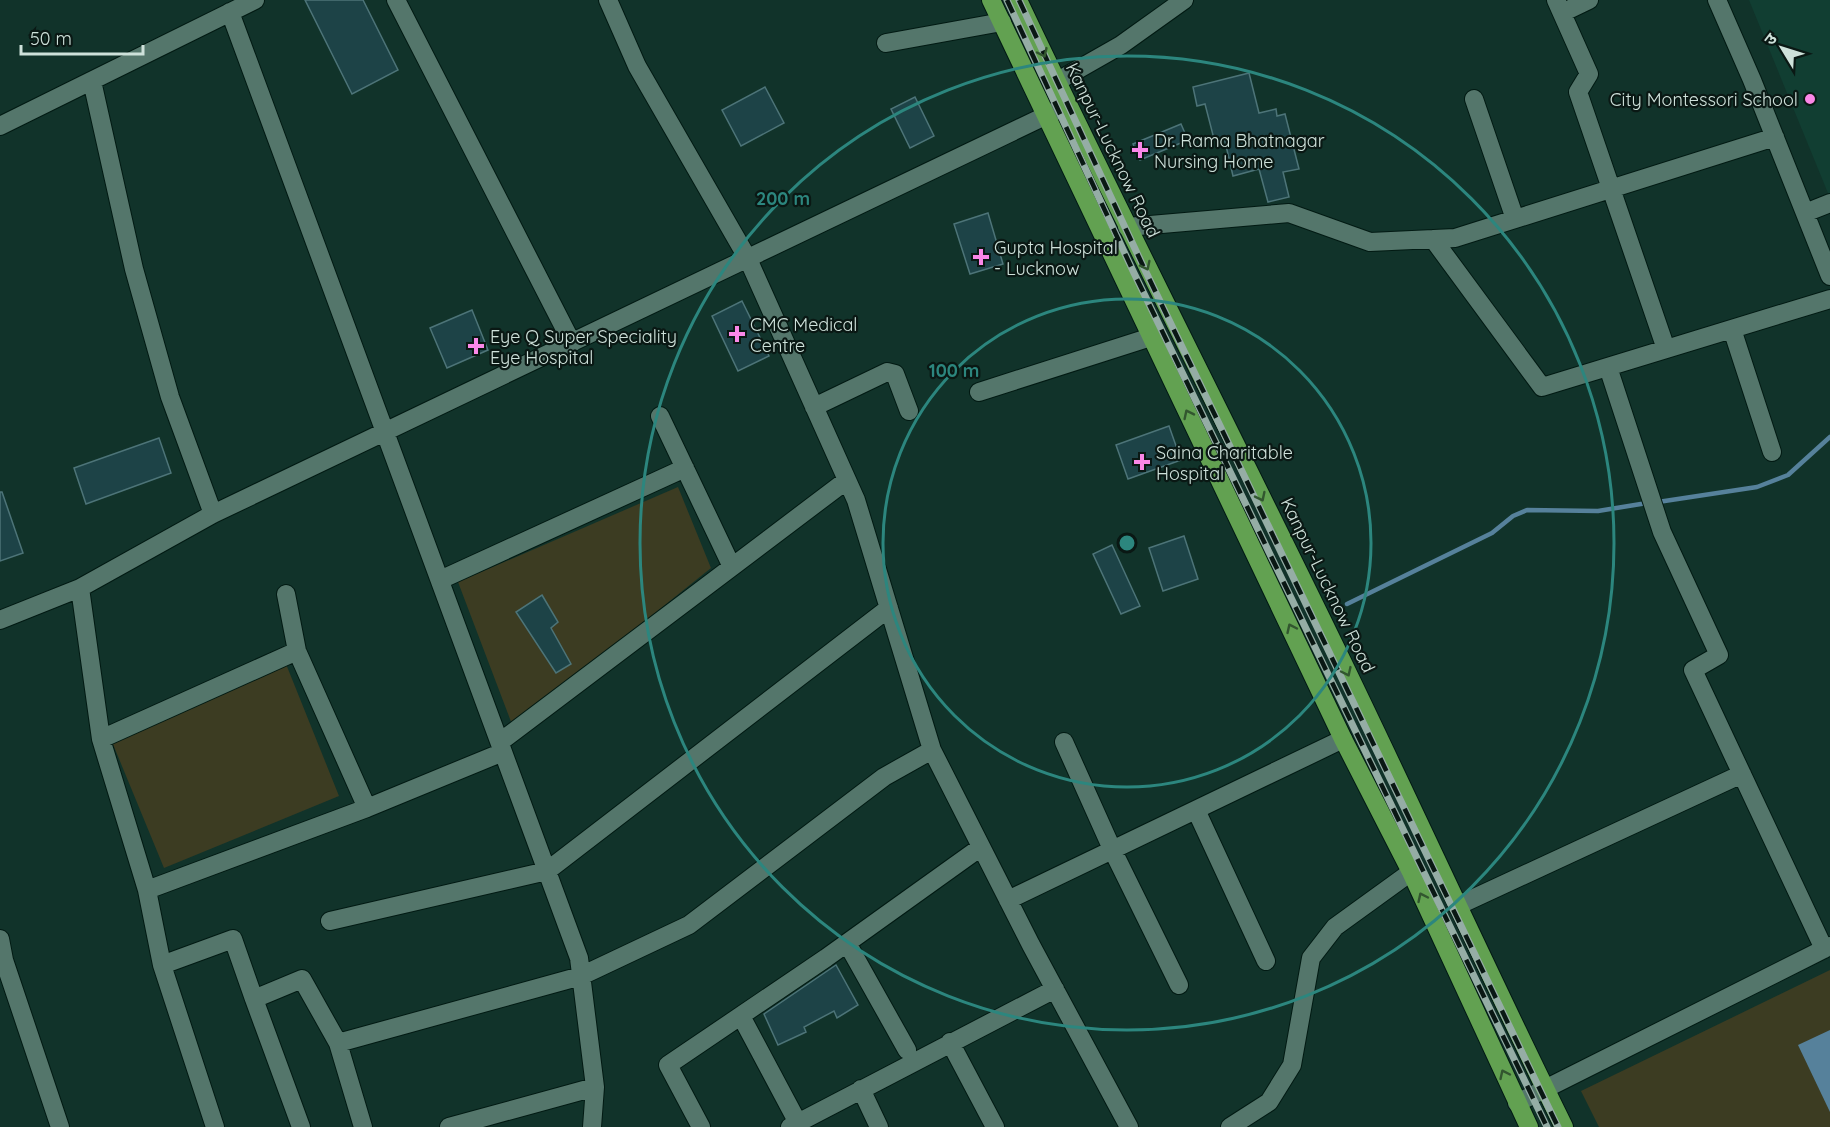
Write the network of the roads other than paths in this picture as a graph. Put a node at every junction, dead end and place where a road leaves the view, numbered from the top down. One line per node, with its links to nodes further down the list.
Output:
1 (255, 0): 10 (street)
2 (396, 0): 31 (street)
3 (608, 0): 26 (street)
4 (991, 0): 11 (highway)
5 (1018, 0): 14 (highway, Kanpur-Lucknow Road, one-way to 14)
6 (1184, 0): 14 (street)
7 (1589, 0): 9 (street)
8 (1717, 0): 19 (street)
9 (1559, 7): 20 (street)
10 (230, 12): 13 (street); 38 (street)
11 (1002, 22): 12 (street); 17 (highway)
12 (886, 43)
13 (92, 81): 18 (street); 42 (street)
14 (1056, 82): 16 (highway, Kanpur-Lucknow Road)
15 (1474, 99): 23 (street)
16 (1068, 105): 17 (street); 24 (highway, Kanpur-Lucknow Road)
17 (1045, 117): 26 (street); 30 (highway)
18 (0, 126)
19 (1775, 137): 20 (street); 22 (street)
20 (1610, 189): 23 (street); 32 (street)
21 (1830, 203): 22 (street)
22 (1805, 213): 27 (street)
23 (1515, 219): 25 (street)
24 (1127, 227): 25 (street); 64 (highway, Kanpur-Lucknow Road, one-way to 64)
25 (1433, 239): 33 (street)
26 (748, 259): 31 (street); 35 (street)
27 (1830, 276)
28 (1830, 298): 29 (street)
29 (1732, 328): 32 (street); 39 (street)
30 (1151, 338): 34 (street); 51 (highway, one-way to 30)
31 (572, 343): 38 (street)
32 (1666, 349): 33 (street)
33 (1608, 367): 55 (street)
34 (979, 392)
35 (814, 407): 36 (street); 41 (street)
36 (909, 411)
37 (660, 416): 40 (street)
38 (386, 432): 42 (street); 44 (street)
39 (1772, 452)
40 (685, 468): 43 (street); 44 (street)
41 (847, 480): 43 (street); 47 (street)
42 (213, 514): 45 (street)
43 (732, 567): 53 (street)
44 (440, 580): 53 (street)
45 (80, 588): 48 (street); 50 (street)
46 (286, 594): 49 (street)
47 (889, 608): 54 (street); 60 (street)
48 (0, 620)
49 (297, 651): 50 (street); 56 (street)
50 (101, 739): 62 (street)
51 (1342, 739): 57 (street); 61 (highway)
52 (1064, 742): 59 (street)
53 (501, 747): 56 (street); 60 (street)
54 (932, 750): 58 (street); 71 (street)
55 (1742, 774): 64 (street); 68 (street)
56 (368, 808): 62 (street)
57 (1196, 810): 59 (street); 69 (street)
58 (981, 847): 63 (street); 67 (street)
59 (1112, 849): 63 (street); 72 (street)
60 (547, 871): 65 (street); 71 (street)
61 (1411, 872): 82 (highway, one-way to 61); 94 (street)
62 (147, 890): 70 (street)
63 (1008, 900): 73 (street)
64 (1457, 906): 81 (highway, Kanpur-Lucknow Road)
65 (330, 921)
66 (0, 939): 84 (street)
67 (847, 943): 75 (street); 78 (street)
68 (1827, 947): 81 (street)
69 (1266, 961)
70 (162, 965): 74 (street); 85 (street)
71 (581, 976): 77 (street); 79 (street)
72 (1179, 985)
73 (1055, 989): 76 (street); 93 (street)
74 (254, 999): 77 (street); 86 (street)
75 (741, 1016): 83 (street); 90 (street)
76 (950, 1042): 80 (street); 92 (street)
77 (338, 1043): 87 (street)
78 (907, 1050)
79 (595, 1087): 88 (street); 89 (street)
80 (861, 1089): 83 (street); 91 (street)
81 (1545, 1089): 82 (street); 96 (highway, Kanpur-Lucknow Road)
82 (1517, 1103): 95 (highway)
83 (794, 1125)
84 (60, 1127)
85 (215, 1127)
86 (301, 1127)
87 (363, 1127)
88 (449, 1127)
89 (592, 1127)
90 (701, 1127)
91 (879, 1127)
92 (995, 1127)
93 (1129, 1127)
94 (1230, 1127)
95 (1529, 1127)
96 (1564, 1127)

